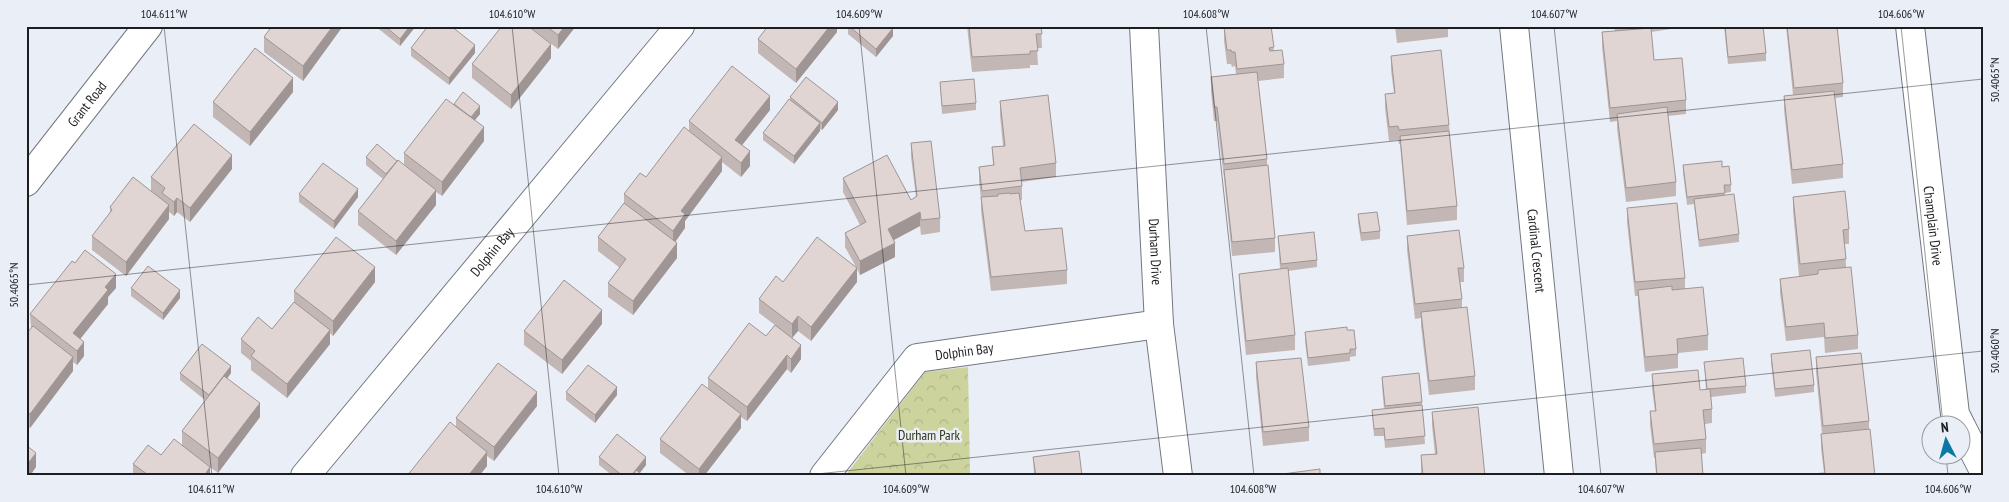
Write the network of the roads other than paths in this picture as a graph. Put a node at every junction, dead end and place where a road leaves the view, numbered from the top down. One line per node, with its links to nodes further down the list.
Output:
1 (148, 26): 6 (street, Grant Road)
2 (680, 26): 11 (street, Dolphin Bay)
3 (1144, 26): 7 (street, Durham Drive)
4 (1514, 26): 14 (street, Cardinal Crescent)
5 (1910, 26): 8 (street, Champlain Drive)
6 (26, 182)
7 (1159, 324): 12 (street, Dolphin Bay); 13 (street, Durham Drive)
8 (1954, 414)
9 (1972, 448): 10 (street)
10 (1983, 469)
11 (305, 476)
12 (824, 476)
13 (1178, 476)
14 (1559, 476)

